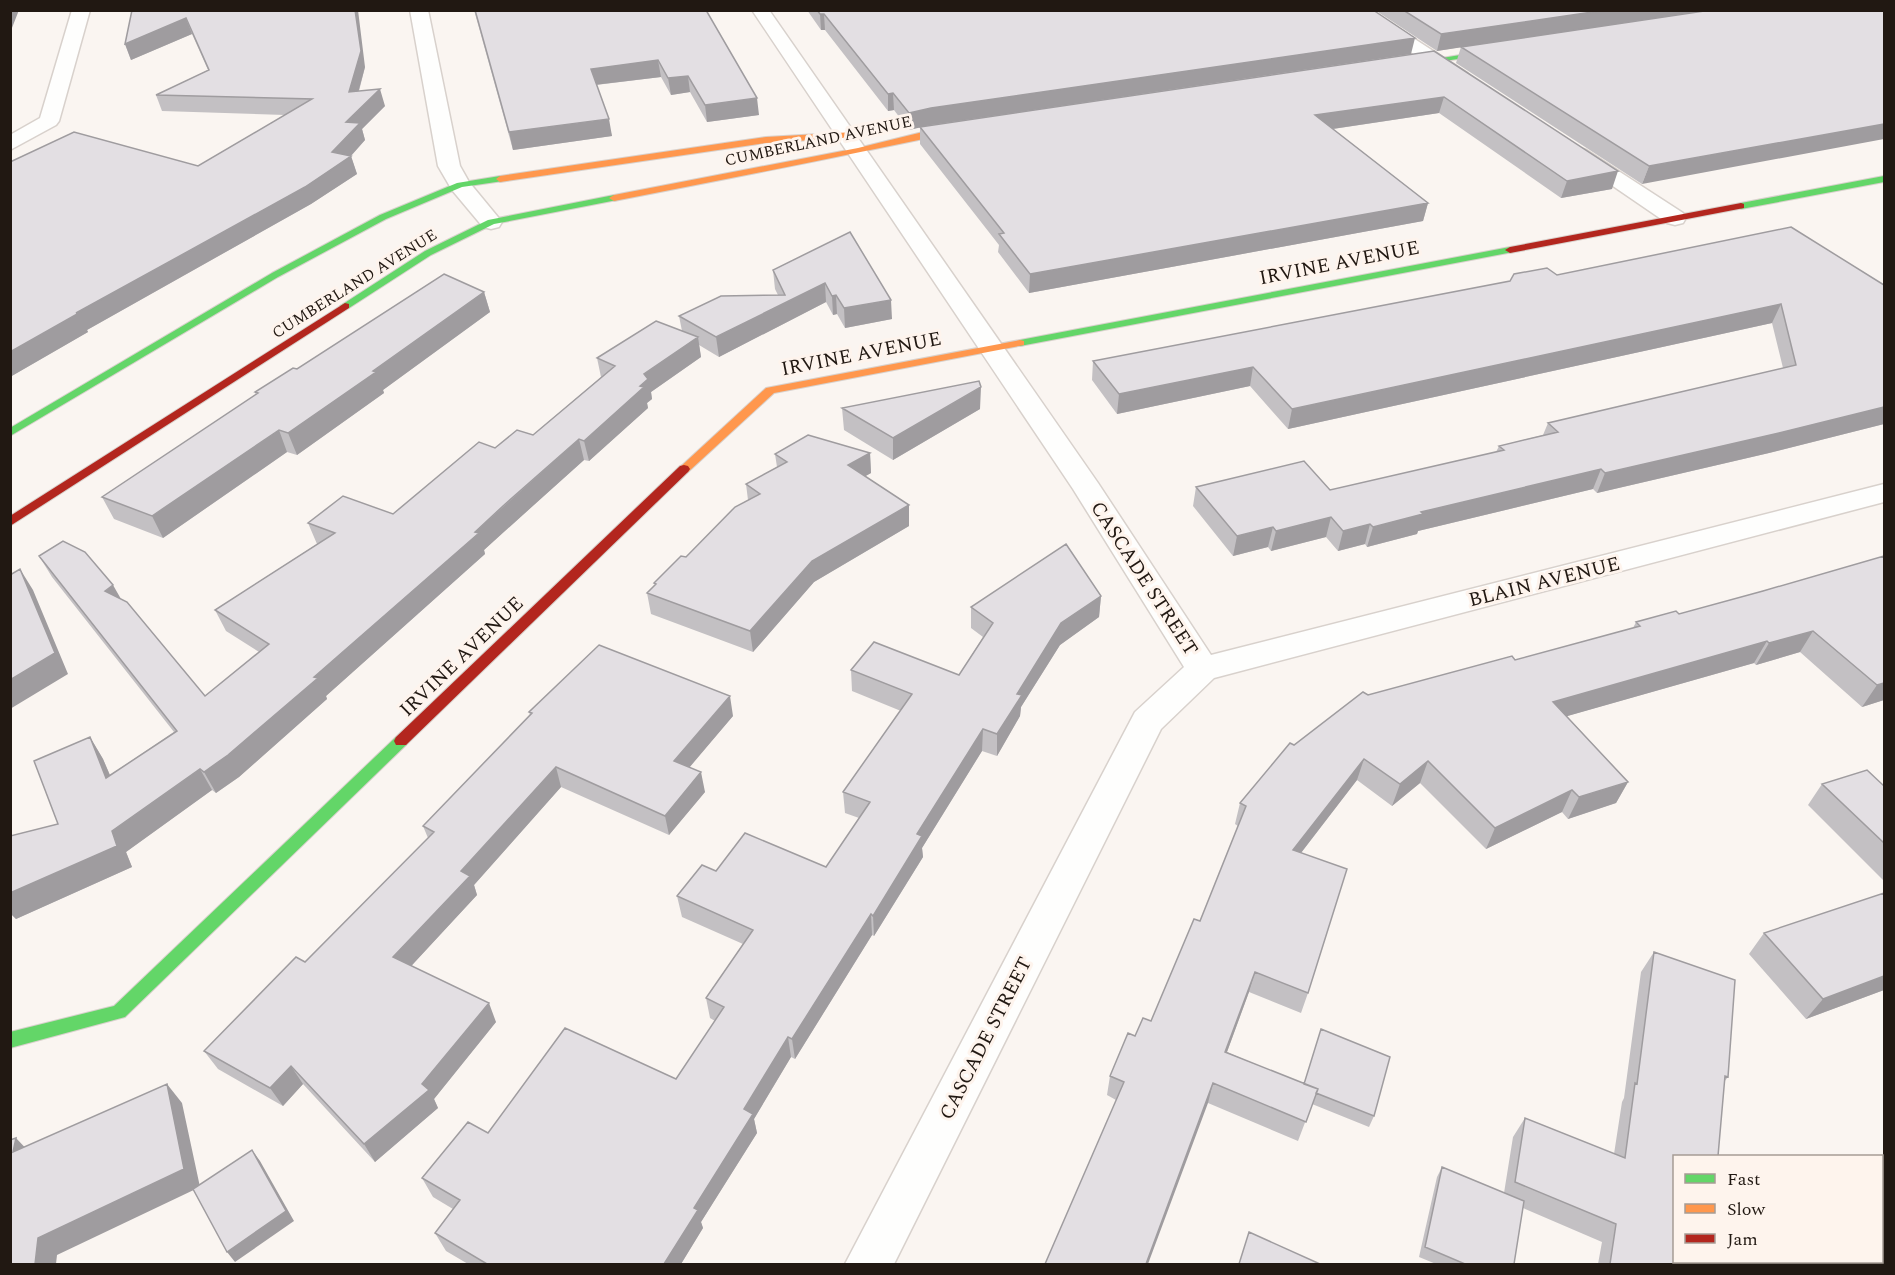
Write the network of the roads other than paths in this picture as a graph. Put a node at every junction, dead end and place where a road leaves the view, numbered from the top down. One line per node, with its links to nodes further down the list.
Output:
1 (81, 10): 12 (street)
2 (419, 10): 15 (street)
3 (760, 10): 11 (street, CASCADE STREET)
4 (1357, 10): 6 (street)
5 (1512, 49): 6 (street)
6 (1434, 61): 7 (street); 8 (street)
7 (1384, 68)
8 (1478, 89)
9 (977, 126): 10 (street, CUMBERLAND AVENUE)
10 (931, 133): 11 (street, CUMBERLAND AVENUE); 11 (street, CUMBERLAND AVENUE)
11 (852, 143): 15 (street, CUMBERLAND AVENUE); 17 (street, CUMBERLAND AVENUE); 18 (street, CASCADE STREET)
12 (10, 144)
13 (1566, 146): 16 (street)
14 (1884, 179): 16 (street, IRVINE AVENUE)
15 (460, 185): 17 (street); 19 (street, CUMBERLAND AVENUE)
16 (1675, 218): 18 (street, IRVINE AVENUE)
17 (491, 222): 21 (street, CUMBERLAND AVENUE)
18 (992, 347): 22 (street, CASCADE STREET); 23 (street, IRVINE AVENUE)
19 (10, 433)
20 (1884, 493): 22 (street, BLAIN AVENUE)
21 (10, 522)
22 (1203, 669): 24 (street, CASCADE STREET)
23 (10, 1040)
24 (869, 1264)

